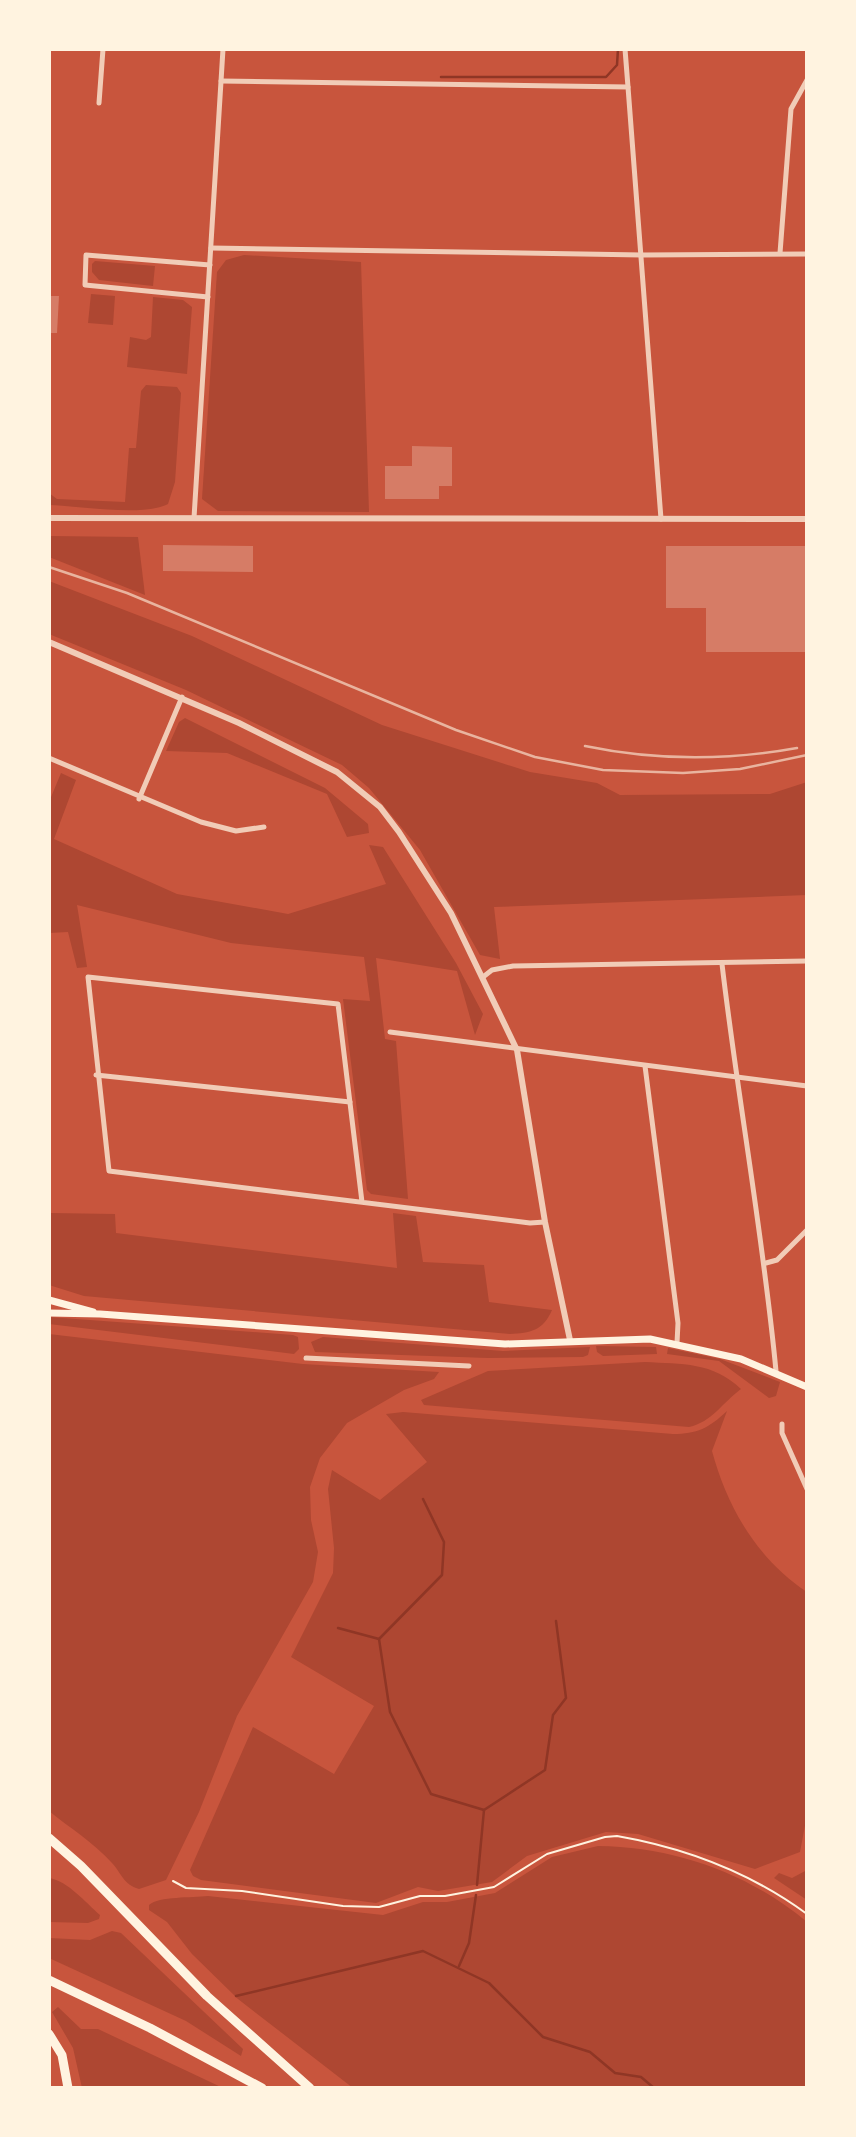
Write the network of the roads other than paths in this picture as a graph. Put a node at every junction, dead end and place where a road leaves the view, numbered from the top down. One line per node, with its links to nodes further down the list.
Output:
1 (103, 49): 7 (street)
2 (223, 49): 5 (street)
3 (625, 49): 6 (street)
4 (807, 80): 9 (street)
5 (221, 81): 6 (street); 8 (street)
6 (628, 88): 11 (street)
7 (99, 103)
8 (211, 248): 11 (street); 12 (street)
9 (780, 253): 10 (street); 11 (street)
10 (807, 254)
11 (642, 256): 16 (street)
12 (210, 265): 13 (street); 13 (street)
13 (208, 297): 15 (street)
14 (49, 518): 15 (street)
15 (194, 518): 16 (street)
16 (661, 519): 17 (street)
17 (807, 519)
18 (49, 642): 19 (street)
19 (182, 697): 21 (street); 25 (street)
20 (49, 758): 21 (street)
21 (139, 799): 22 (street)
22 (264, 828)
23 (807, 961): 24 (street)
24 (722, 964): 25 (street); 30 (street)
25 (483, 976): 27 (street)
26 (390, 1032): 27 (street)
27 (517, 1049): 28 (street); 34 (street)
28 (645, 1066): 30 (street); 41 (street)
29 (96, 1075): 32 (street); 32 (street); 33 (street)
30 (738, 1077): 31 (street); 36 (street)
31 (807, 1086)
32 (350, 1102): 33 (street)
33 (362, 1202): 34 (street)
34 (545, 1222): 40 (street)
35 (807, 1230): 36 (street)
36 (766, 1263): 44 (street)
37 (49, 1300): 39 (main road)
38 (49, 1313): 39 (main road)
39 (100, 1314): 40 (main road)
40 (570, 1340): 41 (main road)
41 (677, 1343): 44 (main road)
42 (306, 1358): 43 (street)
43 (469, 1366)
44 (776, 1371): 45 (main road)
45 (807, 1387)
46 (782, 1424): 47 (street)
47 (807, 1489)
48 (51, 1842): 53 (highway)
49 (49, 1980): 52 (highway)
50 (49, 2034): 51 (highway)
51 (68, 2088)
52 (262, 2088)
53 (310, 2088)

